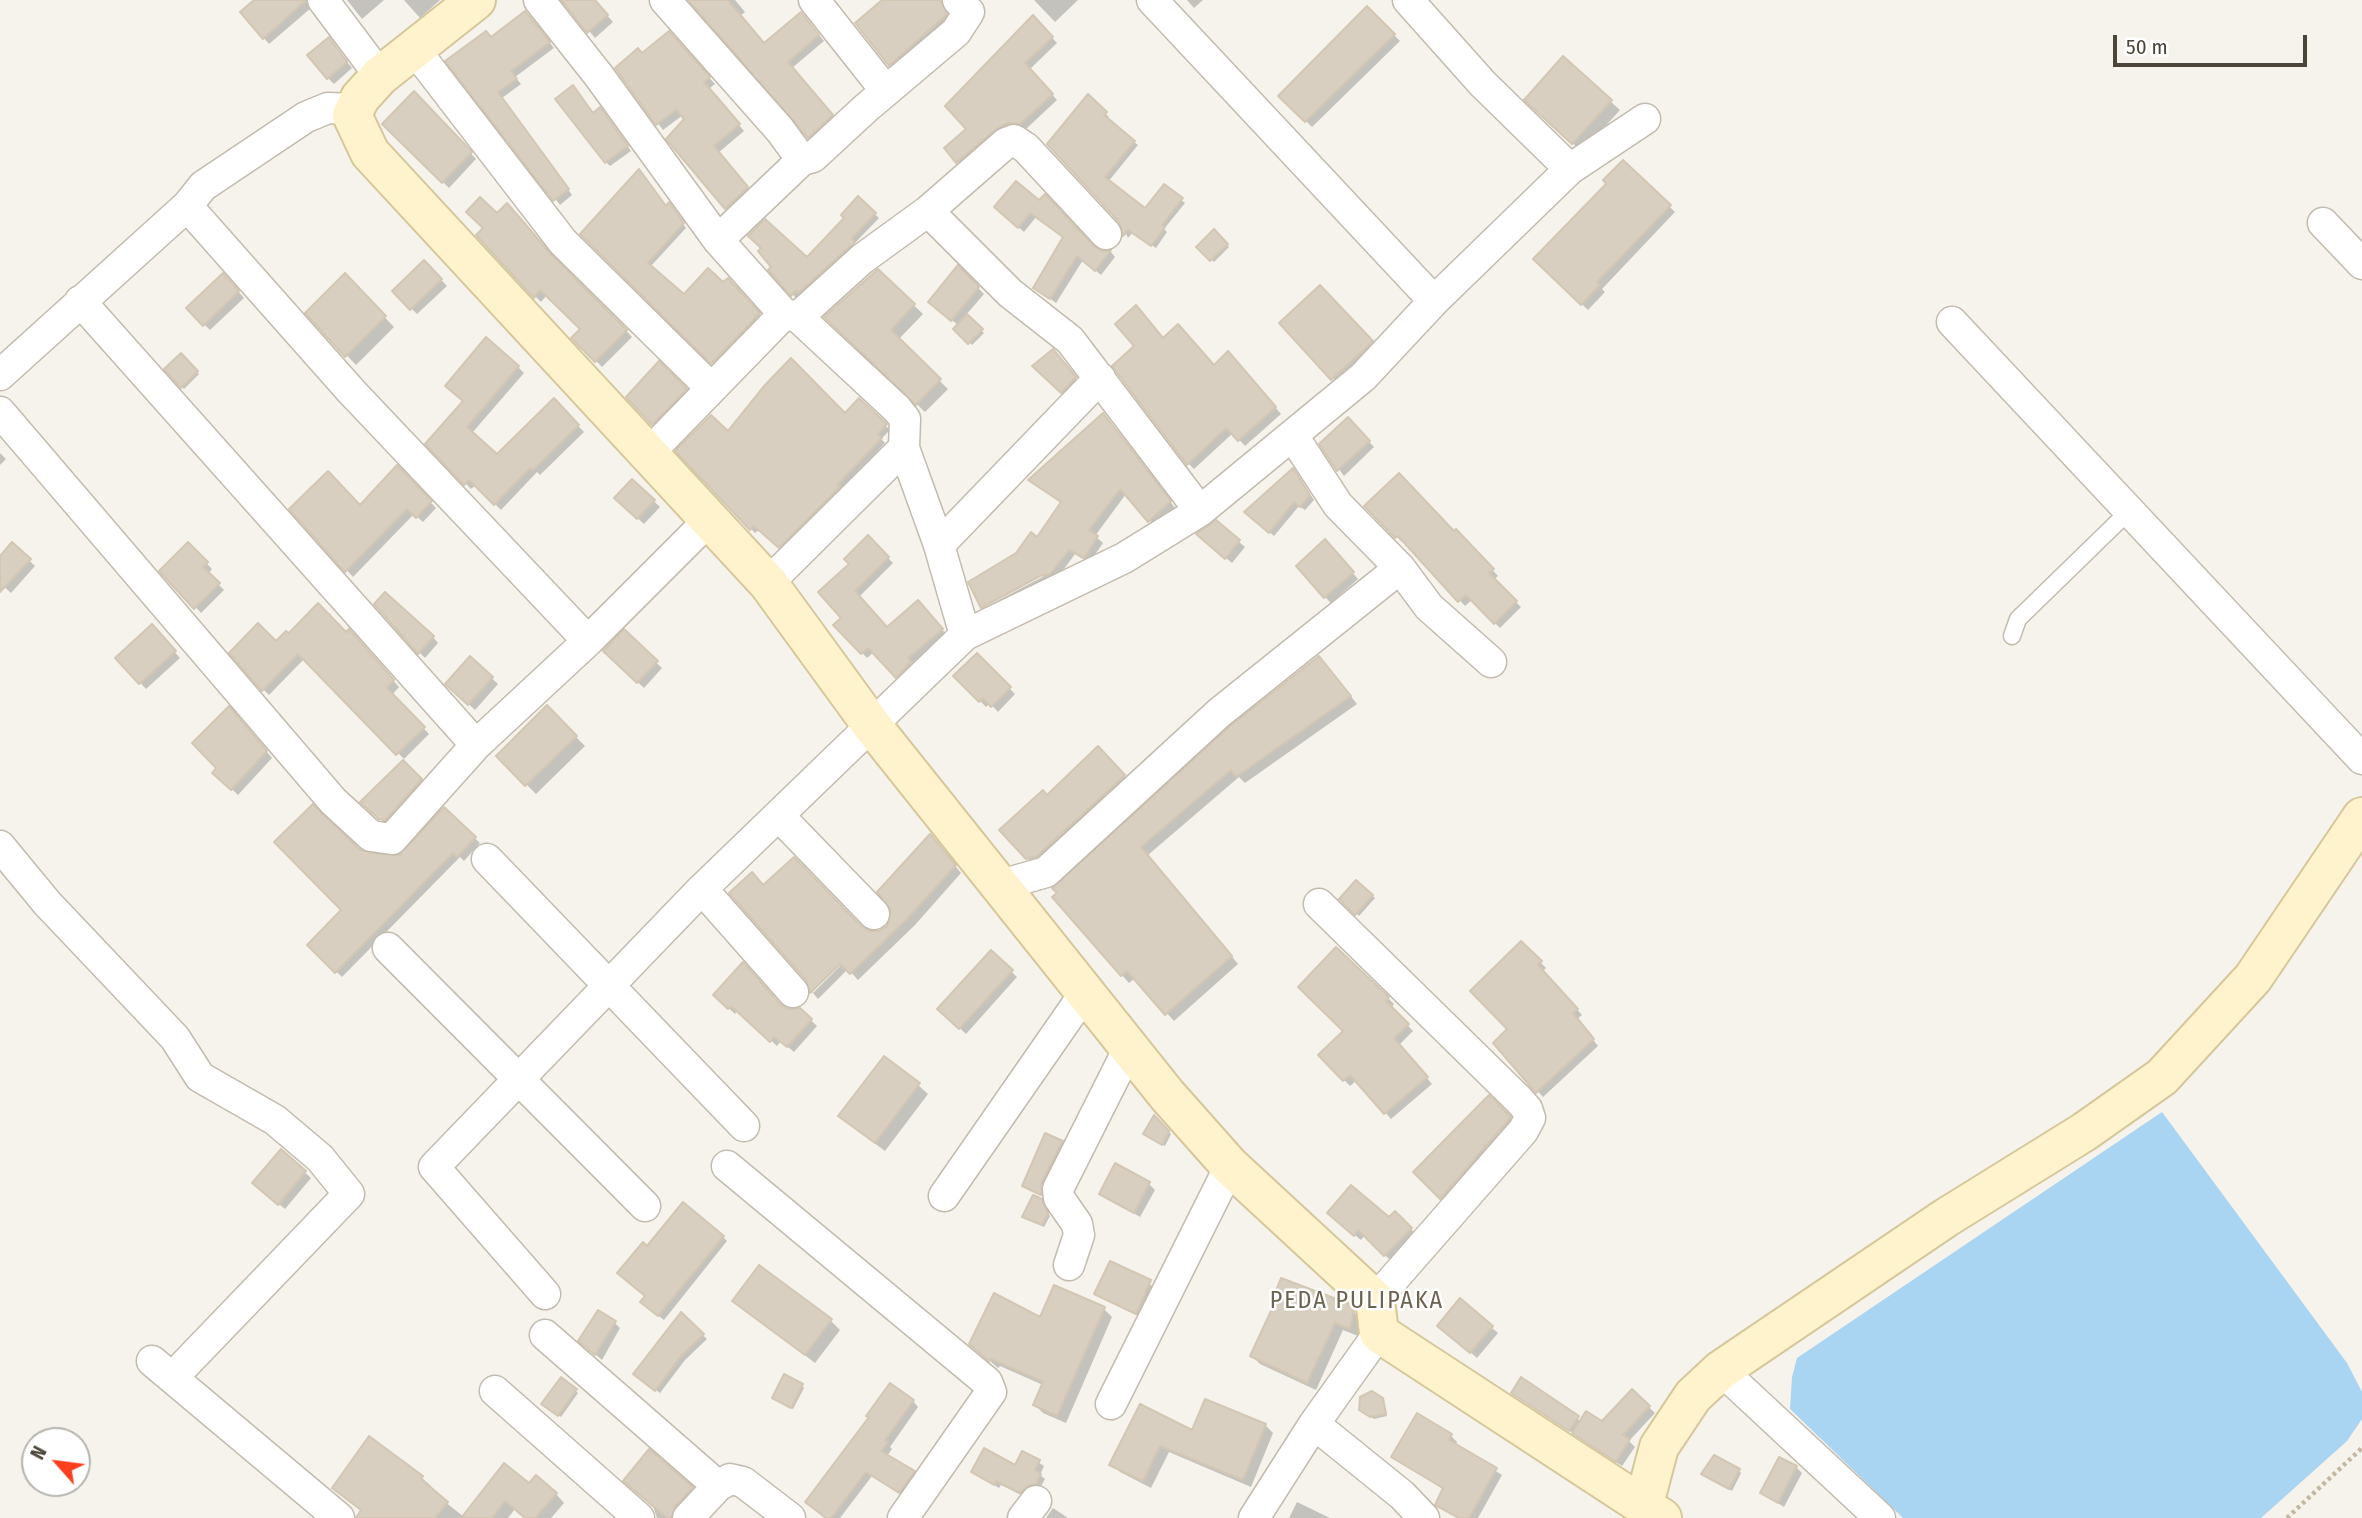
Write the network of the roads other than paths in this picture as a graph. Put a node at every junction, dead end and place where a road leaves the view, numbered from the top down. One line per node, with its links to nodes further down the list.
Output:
1 (323, 0): 10 (street)
2 (475, 0): 9 (main road)
3 (539, 0): 20 (street)
4 (665, 0): 14 (street)
5 (814, 0): 11 (street)
6 (958, 0): 11 (street)
7 (1152, 0): 22 (street)
8 (1408, 0): 15 (street)
9 (415, 50): 10 (main road); 28 (street)
10 (380, 76): 12 (main road)
11 (886, 91): 14 (street)
12 (354, 109): 16 (street); 32 (main road)
13 (1645, 119): 15 (street)
14 (802, 160): 20 (street)
15 (1570, 169): 22 (street)
16 (187, 206): 23 (street); 41 (street)
17 (928, 211): 19 (street); 24 (street); 27 (street)
18 (2323, 223): 21 (street)
19 (1106, 234)
20 (718, 240): 24 (street)
21 (2362, 264)
22 (1434, 300): 30 (street)
23 (80, 301): 26 (street); 44 (street)
24 (791, 315): 28 (street); 31 (street)
25 (1952, 322): 34 (street)
26 (0, 375)
27 (1100, 378): 33 (street); 36 (street)
28 (711, 387): 32 (street)
29 (0, 412): 44 (street)
30 (1293, 436): 33 (street); 37 (street)
31 (904, 448): 36 (street); 38 (street)
32 (647, 455): 35 (main road)
33 (1200, 510): 39 (street)
34 (2128, 512): 40 (lane); 45 (street)
35 (710, 519): 38 (main road); 41 (street)
36 (939, 545): 39 (street)
37 (1400, 568): 42 (street); 50 (street)
38 (768, 583): 43 (main road)
39 (965, 635): 43 (street)
40 (2012, 636)
41 (588, 641): 44 (street)
42 (1491, 662)
43 (870, 723): 46 (street); 50 (main road)
44 (476, 745)
45 (2362, 759)
46 (779, 816): 51 (street); 53 (street)
47 (2362, 817): 69 (main road)
48 (0, 846): 75 (street)
49 (487, 859): 55 (street)
50 (1001, 885): 57 (main road)
51 (702, 889): 55 (street); 56 (street)
52 (1319, 904): 67 (street)
53 (874, 914)
54 (388, 948): 59 (street)
55 (610, 985): 59 (street); 60 (street)
56 (793, 992)
57 (1085, 993): 58 (main road); 63 (street)
58 (1129, 1048): 62 (main road); 65 (street)
59 (518, 1080): 64 (street); 66 (street)
60 (744, 1126)
61 (727, 1166): 79 (street)
62 (1230, 1166): 67 (main road); 71 (street)
63 (944, 1196)
64 (645, 1206)
65 (1069, 1265)
66 (545, 1294)
67 (1377, 1317): 72 (street); 74 (main road)
68 (545, 1335): 73 (street)
69 (1721, 1370): 74 (main road); 82 (street)
70 (495, 1391): 76 (street)
71 (1111, 1404)
72 (1314, 1424): 80 (street); 81 (street)
73 (718, 1486): 77 (street); 78 (street)
74 (1653, 1511)
75 (339, 1518)
76 (639, 1518)
77 (688, 1518)
78 (790, 1518)
79 (903, 1518)
80 (1254, 1518)
81 (1424, 1518)
82 (1880, 1518)

